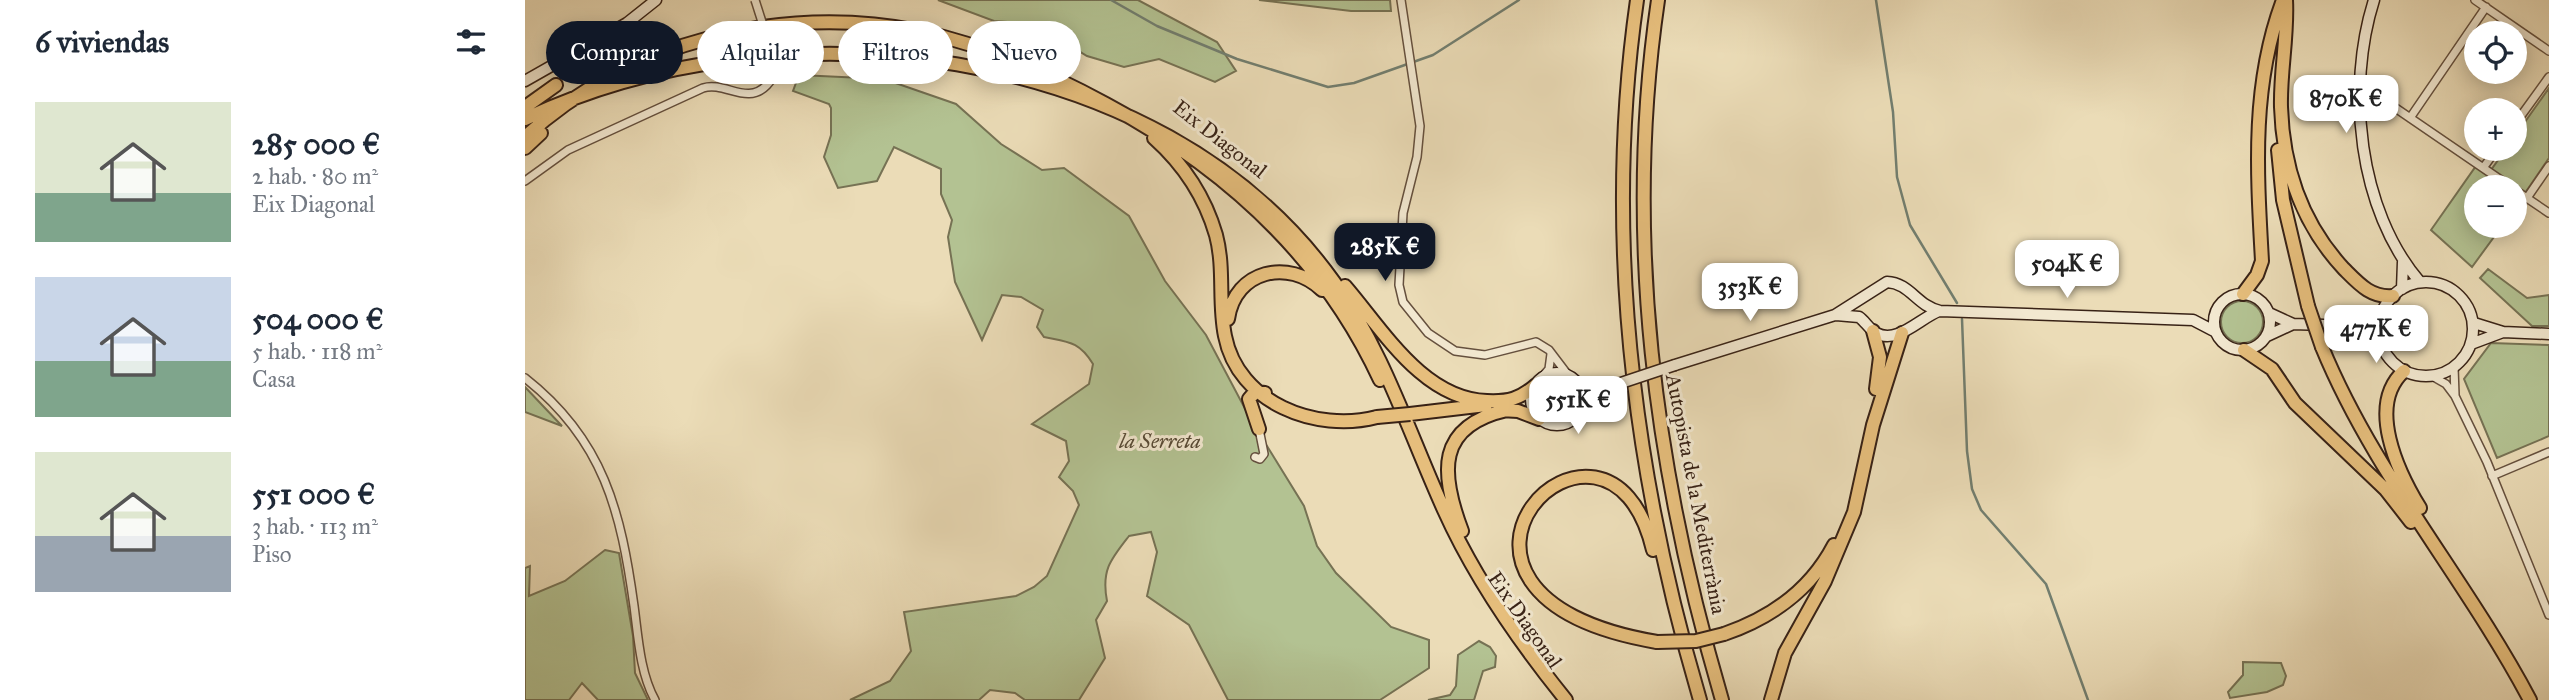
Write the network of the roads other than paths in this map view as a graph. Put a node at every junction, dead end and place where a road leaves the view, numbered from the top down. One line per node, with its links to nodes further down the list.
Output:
1 (656, 0): 17 (street)
2 (755, 0): 35 (street, bridge)
3 (1401, 0): 63 (street)
4 (1637, 0): 93 (highway, Autopista de la Mediterrània)
5 (1658, 0): 94 (highway, Autopista de la Mediterrània)
6 (2285, 0): 41 (highway); 42 (highway); 83 (highway, bridge)
7 (2374, 0): 22 (street)
8 (2475, 0): 9 (street)
9 (2486, 7): 15 (street); 26 (street)
10 (848, 9): 13 (highway)
11 (778, 11): 12 (highway)
12 (751, 15)
13 (967, 29)
14 (683, 46): 23 (highway, Eix Diagonal)
15 (2549, 51)
16 (2549, 77): 25 (street)
17 (525, 81)
18 (558, 84): 24 (highway)
19 (572, 84): 27 (highway, Eix Diagonal)
20 (594, 84): 29 (highway, Eix Diagonal)
21 (599, 84): 30 (highway)
22 (2360, 92): 26 (street); 39 (street)
23 (1098, 100): 57 (highway, Eix Diagonal); 65 (highway)
24 (525, 107)
25 (2527, 107)
26 (2410, 118): 33 (street)
27 (525, 119)
28 (1166, 120): 37 (highway, Eix Diagonal)
29 (525, 136)
30 (525, 148)
31 (2488, 161): 33 (street)
32 (2549, 166): 36 (street)
33 (2483, 168): 34 (street)
34 (2493, 175)
35 (525, 181)
36 (2527, 198): 38 (street)
37 (1277, 210): 76 (highway); 84 (highway, Eix Diagonal)
38 (2549, 214)
39 (2403, 262): 40 (street); 41 (street)
40 (2420, 282): 41 (street); 51 (street)
41 (2398, 293): 49 (street)
42 (2242, 294): 46 (street); 47 (street)
43 (1866, 296): 44 (street); 48 (street); 53 (street)
44 (1914, 296): 45 (street); 55 (street)
45 (1940, 311): 50 (street); 55 (street)
46 (2217, 311): 50 (street); 58 (street)
47 (2269, 313): 52 (street); 60 (street)
48 (1835, 315): 53 (street); 73 (street, bridge)
49 (2382, 315): 54 (street); 61 (street)
50 (2193, 320): 58 (street)
51 (2474, 323): 56 (street); 62 (street)
52 (2293, 324): 54 (street); 60 (street)
53 (1869, 326): 55 (street); 92 (highway, bridge)
54 (2355, 326): 61 (street)
55 (1907, 329): 95 (highway)
56 (2503, 331): 59 (street); 62 (street)
57 (1354, 332): 77 (highway); 90 (highway, Eix Diagonal)
58 (2216, 332): 64 (street)
59 (2549, 334)
60 (2267, 336): 64 (street)
61 (2381, 338): 67 (street)
62 (2471, 344): 66 (street)
63 (1549, 350): 68 (street); 71 (street)
64 (2244, 350): 83 (highway)
65 (1234, 362): 72 (highway); 75 (highway)
66 (2454, 367): 69 (street); 74 (street)
67 (2403, 370): 69 (street); 85 (highway)
68 (1568, 375): 71 (street); 73 (street)
69 (2432, 376): 74 (street)
70 (525, 378): 89 (street)
71 (1539, 381): 76 (highway); 78 (street)
72 (1258, 391): 75 (highway); 77 (highway)
73 (1583, 395): 78 (street)
74 (2455, 396): 82 (street)
75 (1249, 406): 79 (highway)
76 (1506, 406): 77 (highway, bridge); 78 (highway); 84 (highway)
77 (1312, 415): 79 (highway)
78 (1539, 419)
79 (1259, 429): 81 (street)
80 (2549, 452): 82 (street)
81 (1255, 457)
82 (2492, 476): 87 (street)
83 (2451, 567): 85 (highway)
84 (1480, 577): 91 (highway, Eix Diagonal)
85 (2461, 582): 96 (highway)
86 (2549, 584): 87 (street)
87 (2538, 589): 88 (street)
88 (2549, 615)
89 (655, 700)
90 (1558, 700)
91 (1566, 700)
92 (1692, 700)
93 (1700, 700)
94 (1722, 700)
95 (1771, 700)
96 (2530, 700)

